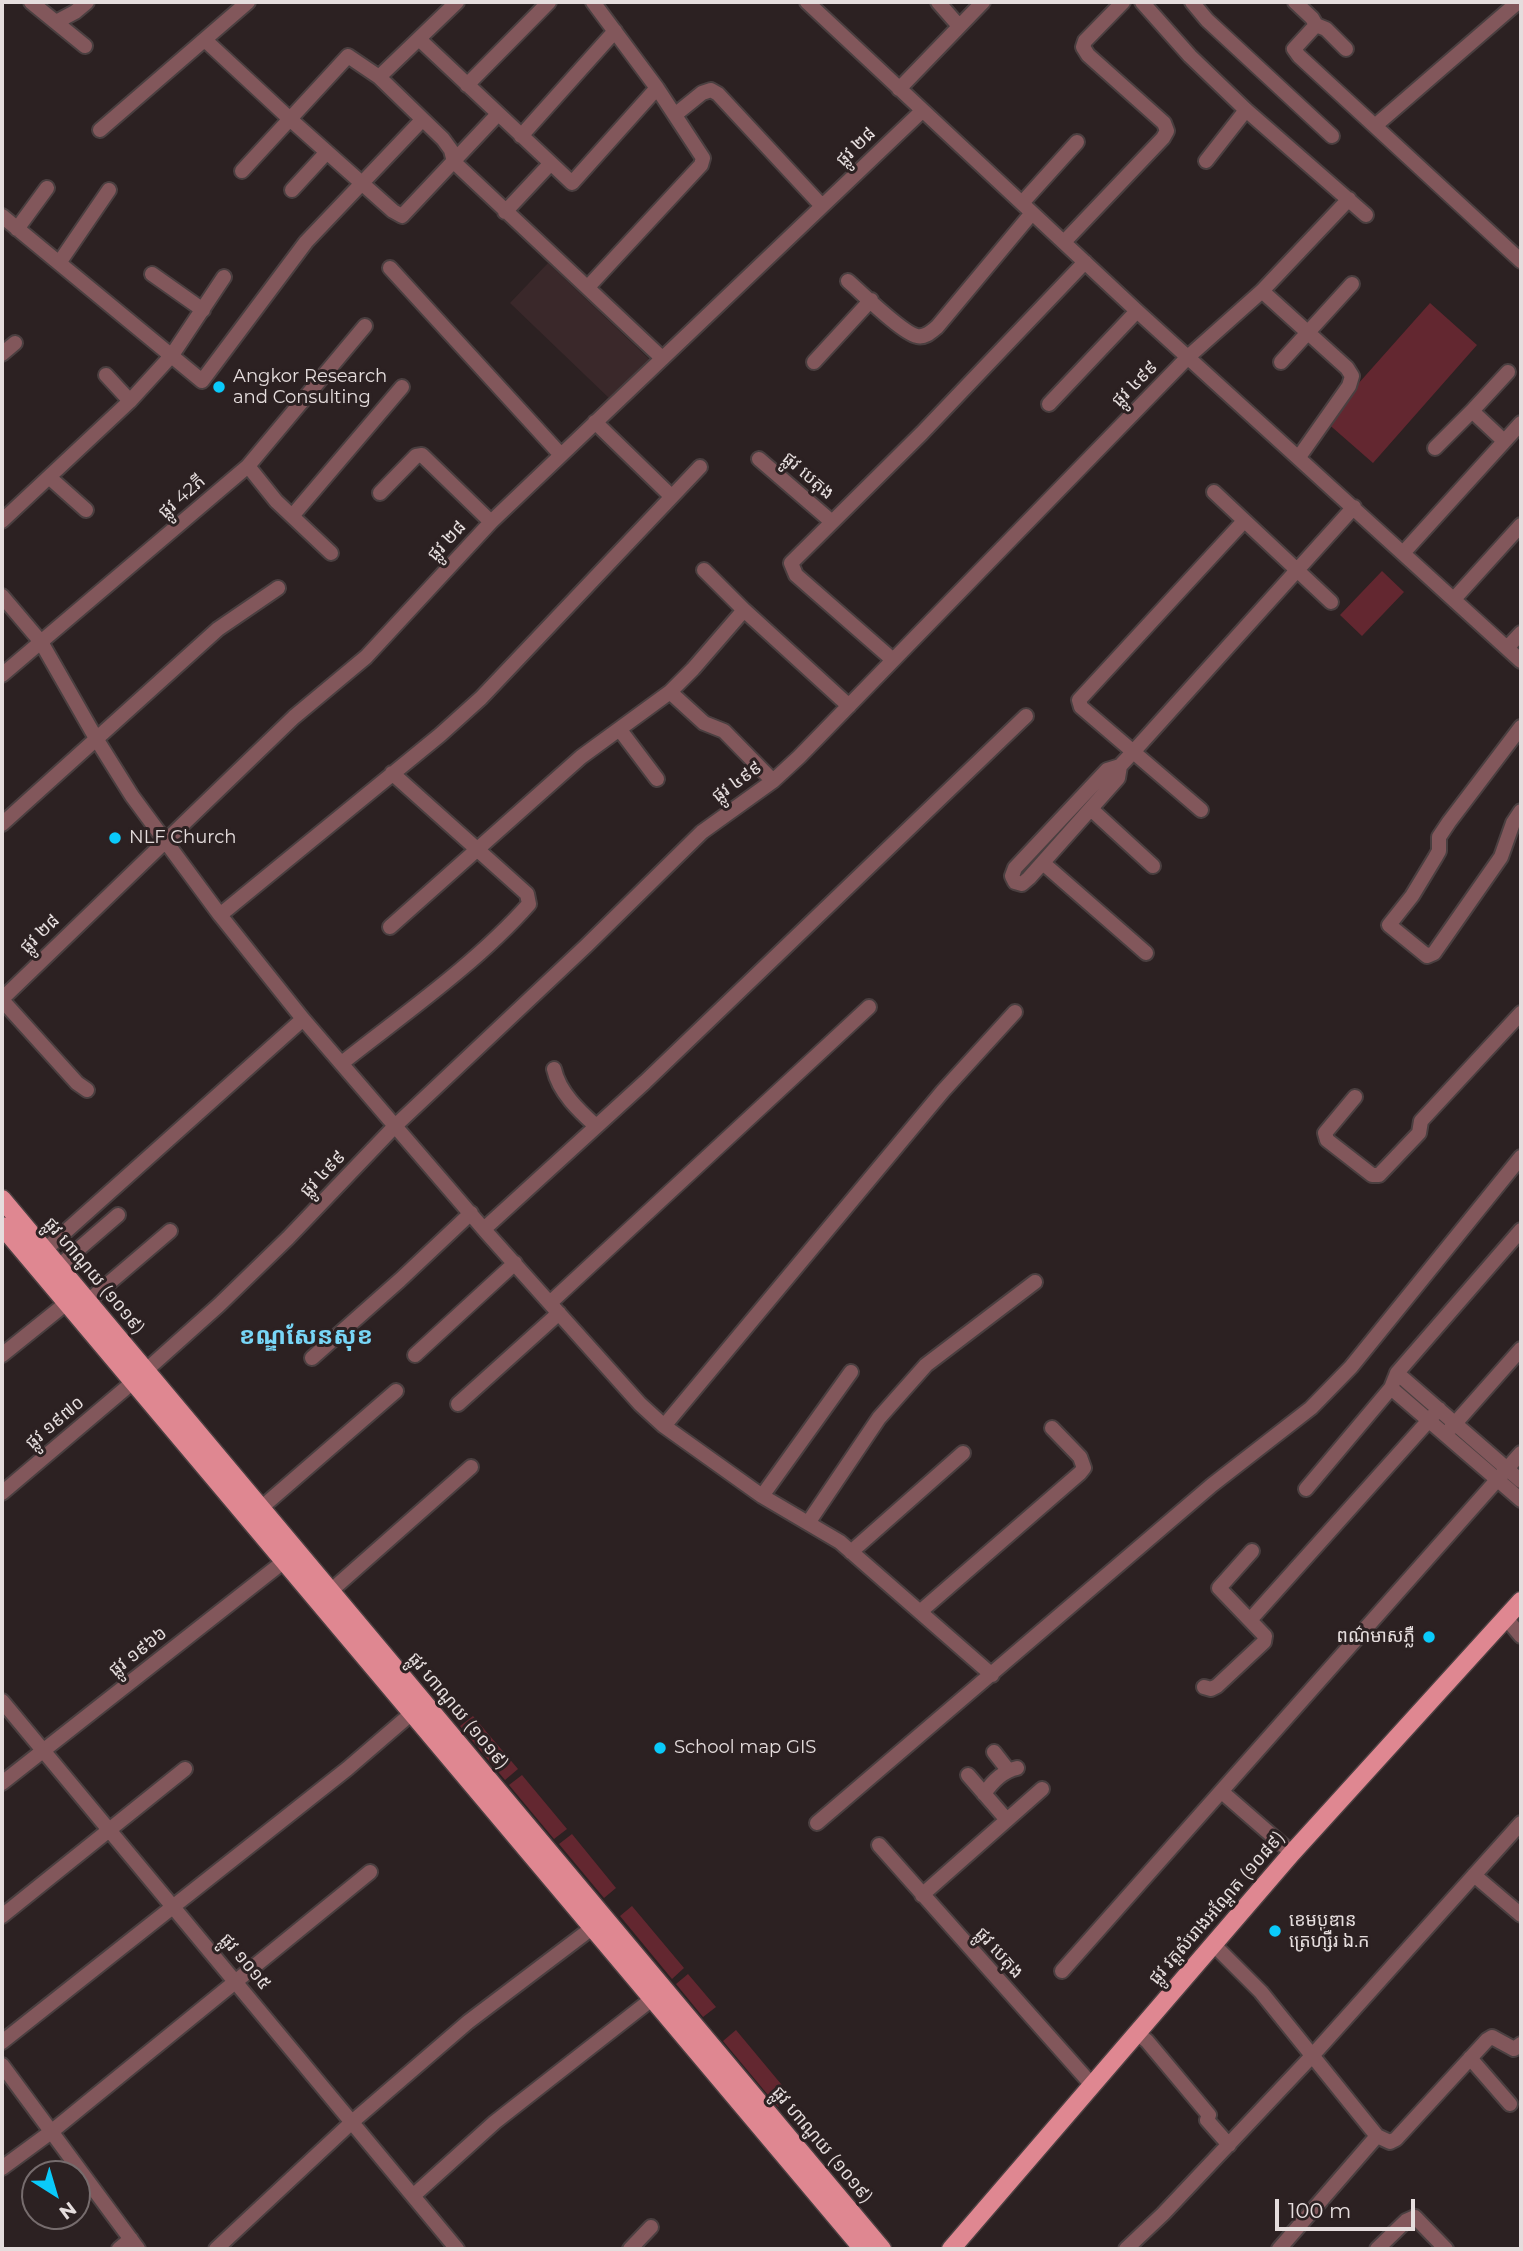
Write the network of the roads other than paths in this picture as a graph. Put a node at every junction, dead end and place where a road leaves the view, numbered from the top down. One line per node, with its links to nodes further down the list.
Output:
1 (32, 2): 15 (street)
2 (87, 2): 15 (street)
3 (248, 2): 20 (street)
4 (457, 2): 19 (street)
5 (549, 2): 24 (street)
6 (593, 2): 18 (street)
7 (807, 2): 26 (street)
8 (938, 2): 17 (street)
9 (983, 2): 17 (street)
10 (1123, 2): 54 (street)
11 (1142, 2): 27 (street)
12 (1192, 2): 36 (street)
13 (1295, 2): 16 (street)
14 (1517, 4): 33 (street)
15 (58, 22): 21 (street)
16 (1315, 25): 22 (street); 33 (street)
17 (959, 26): 26 (street)
18 (615, 31): 25 (street); 35 (street)
19 (419, 39): 23 (street); 24 (street)
20 (205, 40): 31 (street); 34 (street)
21 (85, 46)
22 (1346, 49)
23 (379, 77): 31 (street); 32 (street)
24 (467, 85): 29 (street)
25 (657, 88): 30 (street); 41 (street)
26 (899, 89): 28 (street)
27 (1246, 110): 39 (street); 47 (street)
28 (922, 111): 48 (street, ផ្លូវ ២៨); 49 (street)
29 (498, 114): 35 (street); 40 (street)
30 (676, 114): 48 (street); 63 (street)
31 (290, 120): 38 (street); 42 (street)
32 (422, 120): 40 (street); 43 (street)
33 (1376, 125): 55 (street)
34 (100, 130)
35 (521, 136): 41 (street)
36 (1332, 136)
37 (1077, 142): 49 (street)
38 (327, 152): 43 (street); 46 (street)
39 (1206, 161)
40 (454, 162): 43 (street); 50 (street)
41 (550, 164): 50 (street)
42 (242, 172)
43 (363, 183): 72 (street)
44 (47, 188): 53 (street)
45 (108, 190): 57 (street)
46 (292, 190)
47 (1349, 199): 51 (street); 64 (street, ផ្លូវ ៤៩៩)
48 (822, 206): 74 (street, ផ្លូវ ២៨)
49 (1027, 208): 54 (street); 65 (street)
50 (505, 212): 63 (street)
51 (1366, 215)
52 (2, 216): 53 (street)
53 (17, 229): 57 (street)
54 (1064, 242): 56 (street)
55 (1521, 261)
56 (1085, 262): 67 (street); 102 (street)
57 (59, 263): 72 (street)
58 (390, 268): 87 (street)
59 (152, 274): 66 (street)
60 (224, 277): 66 (street)
61 (848, 281): 65 (street)
62 (1352, 284): 69 (street)
63 (588, 287): 74 (street)
64 (1262, 290): 69 (street); 73 (street, ផ្លូវ ៤៩៩)
65 (871, 300): 75 (street)
66 (203, 310): 72 (street)
67 (1137, 311): 73 (street); 81 (street)
68 (365, 326): 90 (street, ផ្លូវ 42ភី)
69 (1308, 333): 76 (street); 88 (street)
70 (15, 343): 71 (street)
71 (2, 354)
72 (172, 355): 80 (street)
73 (1188, 357): 88 (street); 116 (street, ផ្លូវ ៤៩៩)
74 (662, 358): 83 (street, ផ្លូវ ២៨)
75 (814, 362)
76 (1282, 362)
77 (1508, 372): 82 (street)
78 (106, 375): 80 (street)
79 (402, 387): 98 (street)
80 (130, 401): 92 (street)
81 (1049, 404)
82 (1472, 411): 85 (street); 86 (street)
83 (596, 422): 87 (street, ផ្លូវ ២៨); 95 (street)
84 (1521, 423): 85 (street)
85 (1504, 441): 104 (street)
86 (1435, 448)
87 (561, 456): 101 (street, ផ្លូវ ២៨)
88 (1299, 457): 96 (street)
89 (759, 459): 102 (street, ផ្លូវ បេតុង)
90 (248, 466): 98 (street); 114 (street, ផ្លូវ 42ភី)
91 (700, 467): 95 (street)
92 (49, 477): 97 (street); 99 (street)
93 (1214, 492): 100 (street)
94 (380, 493): 101 (street)
95 (671, 496): 127 (street)
96 (1354, 507): 104 (street); 106 (street)
97 (86, 510)
98 (293, 515): 105 (street)
99 (2, 521)
100 (1244, 521): 106 (street); 125 (street)
101 (491, 522): 134 (street, ផ្លូវ ២៨)
102 (832, 522): 116 (street)
103 (1521, 525): 110 (street)
104 (1404, 552): 110 (street)
105 (331, 553)
106 (1297, 569): 111 (street); 125 (street)
107 (704, 570): 112 (street)
108 (278, 588): 124 (street)
109 (2, 597): 114 (street)
110 (1454, 599): 115 (street)
111 (1331, 602)
112 (744, 610): 119 (street); 120 (street)
113 (1521, 633): 115 (street)
114 (41, 642): 118 (street, ផ្លូវ 42ភី); 124 (street)
115 (1507, 648): 117 (street)
116 (893, 660): 120 (street, ផ្លូវ ៤៩៩)
117 (1521, 660)
118 (2, 675)
119 (670, 692): 123 (street); 129 (street)
120 (849, 706): 129 (street, ផ្លូវ ៤៩៩)
121 (1026, 716): 151 (street)
122 (1521, 727): 132 (street)
123 (620, 730): 128 (street); 135 (street)
124 (97, 740): 133 (street); 134 (street)
125 (1134, 751): 126 (street); 131 (street)
126 (1120, 766): 130 (street); 136 (street)
127 (392, 773): 135 (street); 138 (street)
128 (657, 779)
129 (773, 781): 150 (street, ផ្លូវ ៤៩៩)
130 (1091, 809): 136 (street); 137 (street)
131 (1201, 810)
132 (1518, 821)
133 (2, 824)
134 (164, 840): 138 (street); 141 (street, ផ្លូវ ២៨)
135 (478, 850): 139 (street); 146 (street)
136 (1043, 863): 140 (street)
137 (1153, 866)
138 (220, 915): 145 (street)
139 (390, 927)
140 (1146, 953)
141 (2, 999): 148 (street)
142 (869, 1007): 165 (street)
143 (1015, 1012): 179 (street)
144 (1521, 1013): 149 (street)
145 (303, 1019): 146 (street); 160 (street)
146 (342, 1063): 150 (street)
147 (554, 1069): 151 (street)
148 (87, 1090)
149 (1355, 1097)
150 (396, 1126): 154 (street); 172 (street, ផ្លូវ ៤៩៩)
151 (596, 1126): 157 (street)
152 (1521, 1157): 202 (street)
153 (2, 1199): 160 (main road, ផ្លូវ ហាណូយ (១០១៩))
154 (471, 1213): 157 (street); 169 (street)
155 (118, 1215): 162 (street)
156 (2, 1226): 164 (main road, ផ្លូវ ហាណូយ (១០១៩))
157 (484, 1229): 161 (street)
158 (1521, 1230): 171 (street)
159 (170, 1231): 164 (street)
160 (45, 1250): 162 (main road, ផ្លូវ ហាណូយ (១០១៩))
161 (515, 1263): 165 (street); 168 (street)
162 (59, 1266): 164 (main road, ផ្លូវ ហាណូយ (១០១៩))
163 (1035, 1282): 192 (street)
164 (77, 1302): 167 (street); 172 (main road, ផ្លូវ ហាណូយ (១០១៩))
165 (555, 1307): 175 (street); 179 (street)
166 (1521, 1349): 178 (street)
167 (2, 1355)
168 (415, 1355)
169 (312, 1358)
170 (851, 1372): 189 (street)
171 (1397, 1373): 173 (street); 176 (street)
172 (140, 1376): 188 (street, ផ្លូវ ១៩៧០); 191 (main road, ផ្លូវ ហាណូយ (១០១៩)); 195 (main road, ផ្លូវ ហាណូយ (១០១៩))
173 (1391, 1388): 177 (street); 187 (street)
174 (396, 1391): 191 (street)
175 (458, 1405)
176 (1439, 1409): 177 (street); 178 (street)
177 (1429, 1421): 181 (street); 200 (street)
178 (1456, 1423): 181 (street); 185 (street)
179 (664, 1426): 189 (street)
180 (1052, 1428): 198 (street)
181 (1446, 1434): 185 (street)
182 (964, 1453): 194 (street)
183 (1521, 1453): 185 (street)
184 (471, 1467): 196 (street)
185 (1503, 1474): 186 (street); 190 (street); 212 (street)
186 (1521, 1481)
187 (1306, 1489)
188 (2, 1493)
189 (762, 1496): 192 (street)
190 (1521, 1500)
191 (261, 1508): 195 (main road, ផ្លូវ ហាណូយ (១០១៩))
192 (808, 1523): 194 (street)
193 (1252, 1551): 200 (street)
194 (851, 1552): 198 (street)
195 (291, 1556): 196 (main road, ផ្លូវ ហាណូយ (១០១៩)); 206 (street, ផ្លូវ ១៩៦៦)
196 (325, 1596): 205 (main road, ផ្លូវ ហាណូយ (១០១៩)); 226 (main road, ផ្លូវ ហាណូយ (១០១៩))
197 (1521, 1601): 199 (main road, ផ្លូវ វត្តសំរោងអណ្ដែត (១០៨៩))
198 (921, 1611): 202 (street)
199 (1506, 1618): 201 (street); 219 (main road, ផ្លូវ វត្តសំរោងអណ្ដែត (១០៨៩))
200 (1251, 1620): 203 (street)
201 (1521, 1636)
202 (992, 1675): 215 (street)
203 (1204, 1687)
204 (2, 1701): 206 (street, ផ្លូវ ១០១៥)
205 (412, 1713): 223 (street); 226 (main road, ផ្លូវ ហាណូយ (១០១៩))
206 (44, 1750): 210 (street, ផ្លូវ ១៩៦៦); 216 (street, ផ្លូវ ១០១៥)
207 (994, 1752): 213 (street)
208 (185, 1769): 216 (street)
209 (968, 1775): 213 (street)
210 (2, 1783)
211 (1042, 1788): 214 (street)
212 (1222, 1792): 219 (street); 228 (street)
213 (984, 1794): 214 (street)
214 (1007, 1820): 222 (street)
215 (817, 1824)
216 (110, 1830): 223 (street, ផ្លូវ ១០១៥); 225 (street)
217 (1518, 1832): 221 (street)
218 (879, 1845): 222 (street, ផ្លូវ បេតុង)
219 (1292, 1853): 227 (main road, ផ្លូវ វត្តសំរោងអណ្ដែត (១០៨៩))
220 (370, 1872): 229 (street)
221 (1474, 1875): 224 (street); 234 (street)
222 (922, 1895): 237 (street, ផ្លូវ បេតុង)
223 (174, 1907): 229 (street, ផ្លូវ ១០១៥); 232 (street)
224 (1521, 1914)
225 (2, 1916)
226 (597, 1922): 230 (main road, ផ្លូវ ហាណូយ (១០១៩)); 239 (street); 252 (main road, ផ្លូវ ហាណូយ (១០១៩))
227 (1213, 1944): 231 (main road, ផ្លូវ វត្តសំរោងអណ្ដែត (១០៨៩)); 234 (street)
228 (1062, 1971)
229 (236, 1982): 239 (street, ផ្លូវ ១០១៥); 240 (street)
230 (652, 1999): 244 (street); 251 (main road, ផ្លូវ ហាណូយ (១០១៩))
231 (1136, 2033): 237 (main road, ផ្លូវ វត្តសំរោងអណ្ដែត (១០៨៩)); 242 (street)
232 (2, 2042)
233 (1521, 2044): 235 (street)
234 (1311, 2057): 241 (street); 242 (street)
235 (1470, 2059): 238 (street); 241 (street)
236 (2, 2065): 240 (street)
237 (1091, 2085): 253 (main road, ផ្លូវ វត្តសំរោងអណ្ដែត (១០៨៩))
238 (1510, 2104)
239 (352, 2122): 244 (street, ផ្លូវ ១០១៥); 248 (street)
240 (51, 2132): 243 (street); 246 (street)
241 (1377, 2136): 255 (street)
242 (1229, 2145): 254 (street)
243 (2, 2168)
244 (413, 2196): 249 (street, ផ្លូវ ១០១៥)
245 (651, 2227): 250 (street)
246 (134, 2244): 247 (street)
247 (119, 2249)
248 (216, 2249)
249 (457, 2249)
250 (630, 2249)
251 (863, 2249)
252 (882, 2249)
253 (951, 2249)
254 (1126, 2249)
255 (1279, 2249)
256 (1377, 2249): 257 (street)
257 (1446, 2249)

